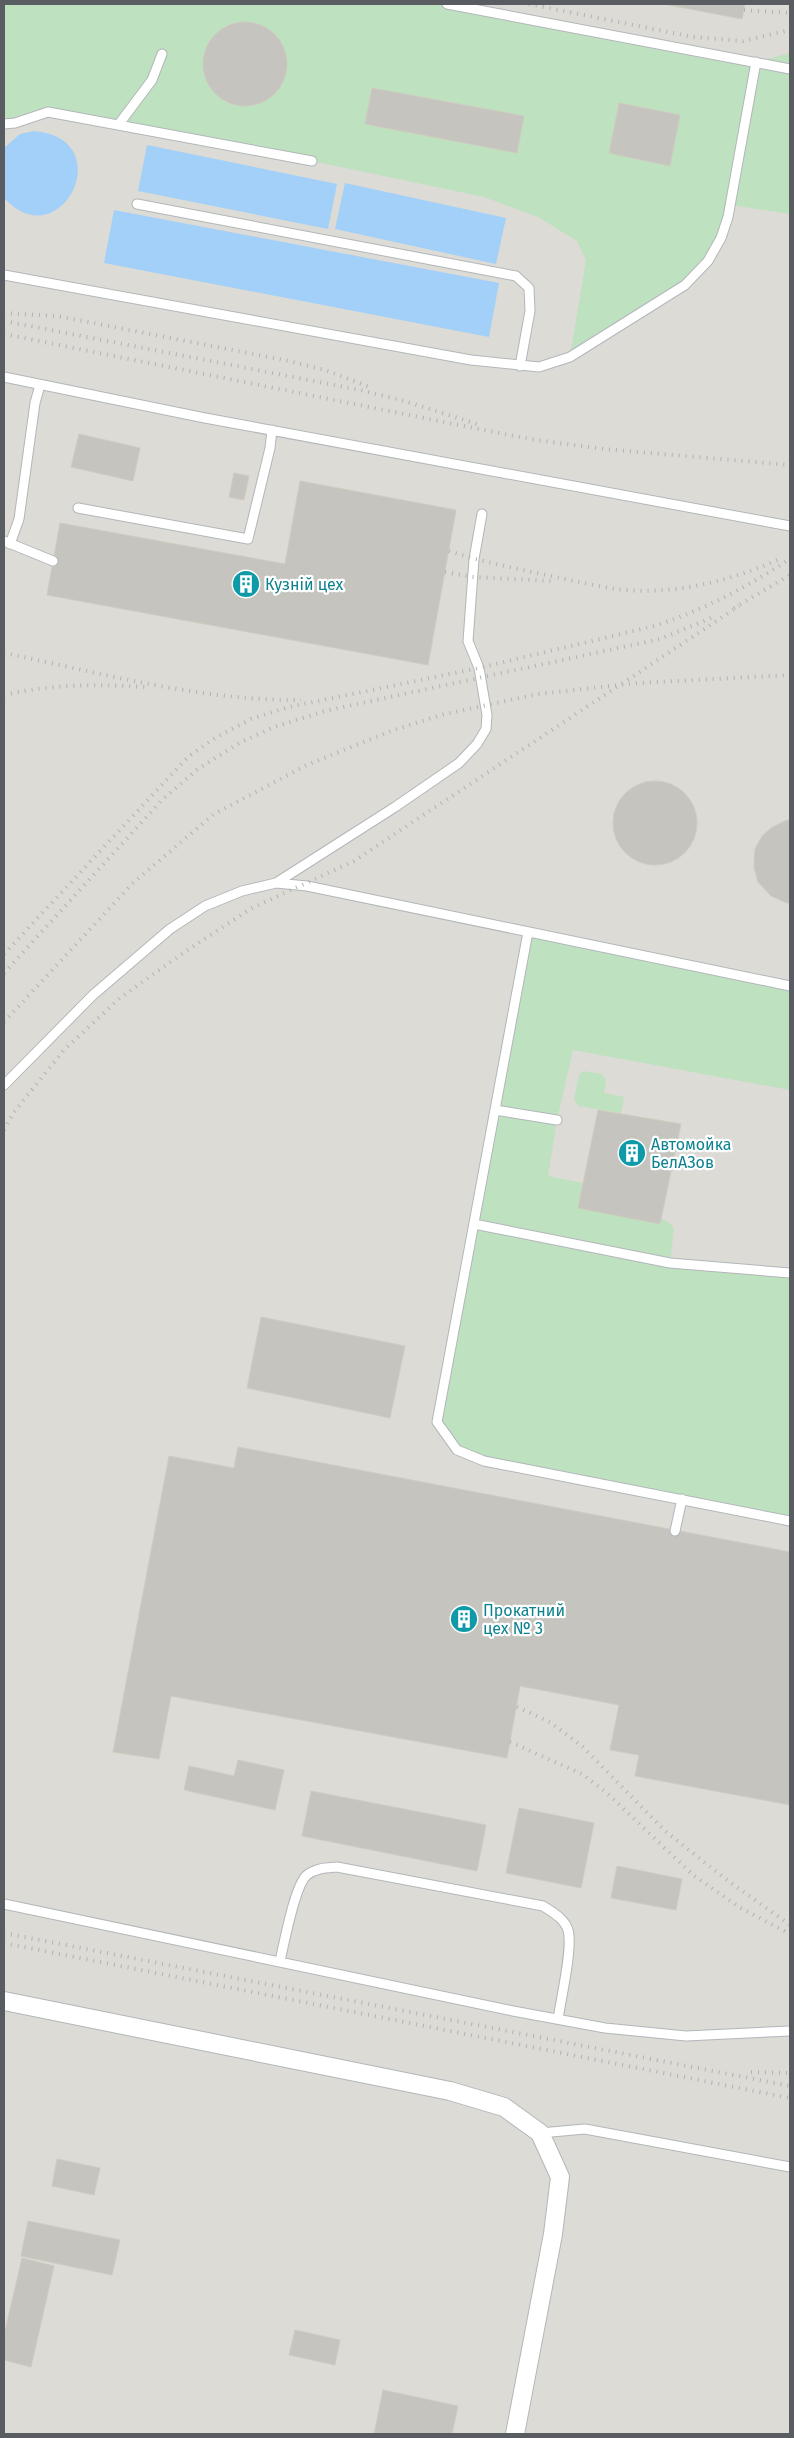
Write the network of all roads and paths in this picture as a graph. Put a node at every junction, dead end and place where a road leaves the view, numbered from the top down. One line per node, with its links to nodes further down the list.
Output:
1 (448, 4): 3 (lane)
2 (162, 54): 6 (lane)
3 (756, 62): 4 (lane); 10 (lane)
4 (790, 69)
5 (4, 124): 6 (lane)
6 (119, 124): 7 (lane)
7 (312, 161)
8 (137, 204): 10 (lane)
9 (4, 275): 10 (lane)
10 (520, 366)
11 (4, 377): 12 (lane)
12 (40, 385): 13 (lane); 17 (lane)
13 (272, 430): 14 (lane); 16 (lane)
14 (78, 508)
15 (482, 514): 19 (lane)
16 (790, 526)
17 (7, 542): 18 (lane)
18 (53, 561)
19 (276, 883): 20 (lane); 22 (lane)
20 (528, 932): 21 (lane); 23 (lane)
21 (790, 986)
22 (4, 1085)
23 (495, 1110): 24 (lane); 25 (lane)
24 (557, 1120)
25 (474, 1224): 26 (lane); 27 (lane)
26 (790, 1273)
27 (682, 1499): 28 (lane); 29 (lane)
28 (790, 1521)
29 (675, 1531)
30 (4, 1904): 31 (lane)
31 (280, 1961): 33 (lane); 33 (lane)
32 (4, 2002): 35 (street)
33 (558, 2019): 34 (lane)
34 (790, 2031)
35 (540, 2133): 36 (lane); 37 (street)
36 (790, 2167)
37 (515, 2434)

